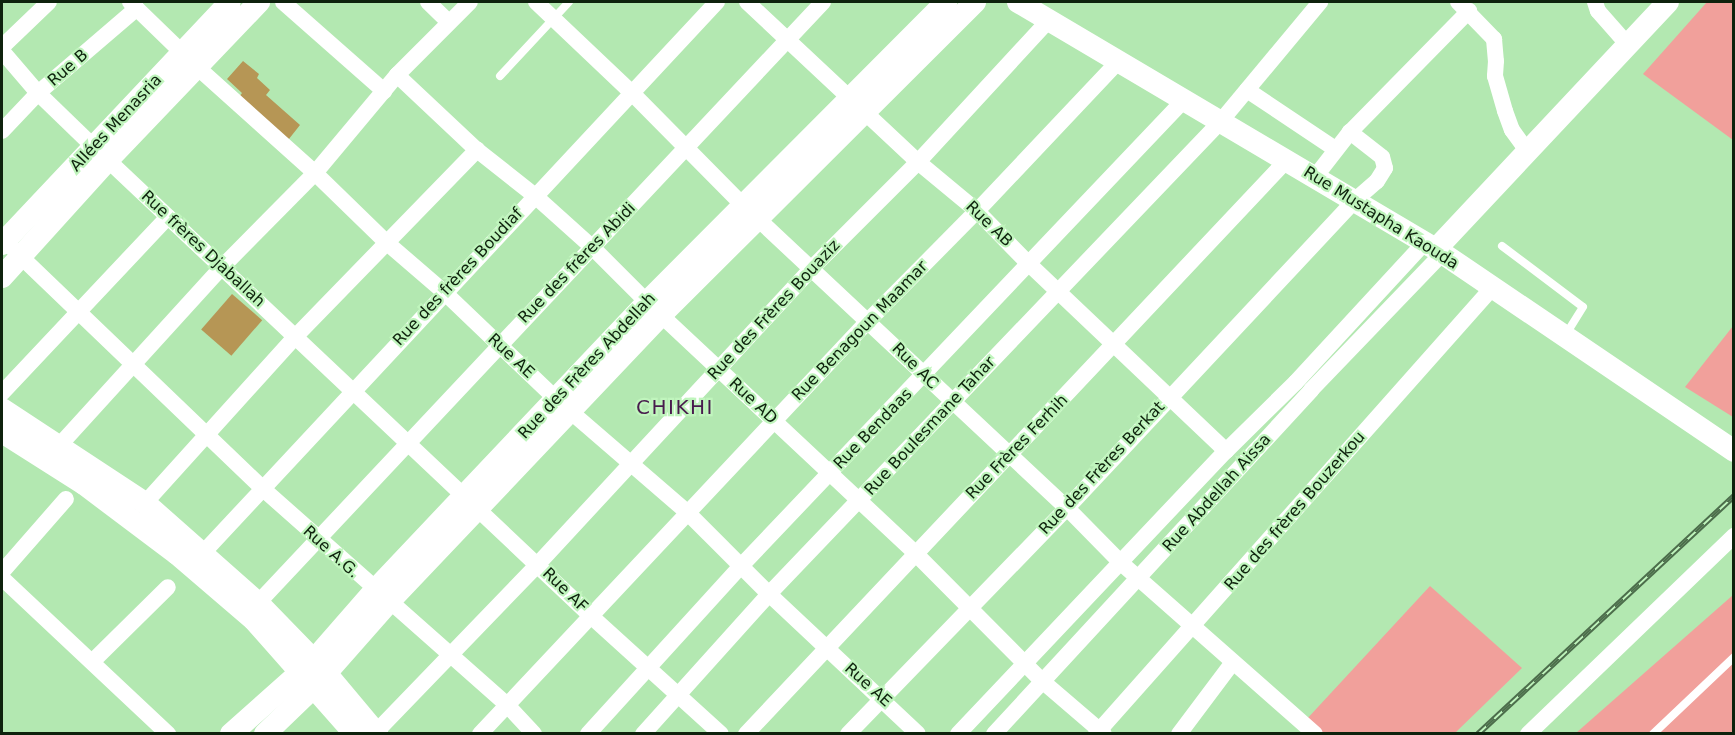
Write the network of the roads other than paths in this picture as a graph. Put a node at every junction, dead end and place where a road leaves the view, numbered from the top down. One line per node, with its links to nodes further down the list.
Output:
1 (49, 2): 25 (street)
2 (230, 2): 26 (main road)
3 (259, 2): 26 (main road)
4 (282, 2): 31 (street)
5 (428, 2): 22 (street)
6 (470, 2): 22 (street)
7 (536, 2): 20 (street, Rue AC)
8 (569, 2): 20 (lane)
9 (717, 2): 32 (street, Rue des frères Boudiaf)
10 (747, 2): 23 (street, Rue AB)
11 (823, 2): 23 (street, Rue des frères Abidi)
12 (946, 2): 35 (main road, Rue des Frères Abdellah)
13 (975, 2): 35 (main road, Rue des Frères Abdellah)
14 (1018, 2): 21 (main road, Rue Mustapha Kaouda)
15 (1595, 2): 24 (street)
16 (1668, 2): 24 (main road)
17 (134, 5): 26 (street, Rue AE); 33 (street, Rue B)
18 (1309, 5): 30 (street, Rue Boulesmane Tahar)
19 (1463, 6): 38 (street); 42 (street)
20 (552, 17): 29 (lane); 32 (street, Rue AC)
21 (1048, 20): 27 (main road, Rue Mustapha Kaouda); 45 (street, Rue des Frères Bouaziz)
22 (450, 22): 28 (street)
23 (789, 39): 35 (street, Rue AB); 41 (street, Rue des frères Abidi)
24 (1628, 45): 42 (main road)
25 (2, 49): 33 (street, Rue frères Djaballah)
26 (190, 60): 43 (main road); 46 (street, Rue AE)
27 (1119, 61): 34 (main road, Rue Mustapha Kaouda); 50 (street, Rue Benagoun Maamar)
28 (397, 75): 31 (street); 40 (street, Rue AD)
29 (500, 76)
30 (1247, 90): 36 (street, Rue Boulesmane Tahar); 39 (street)
31 (384, 91): 46 (street)
32 (632, 92): 41 (street, Rue AC); 48 (street, Rue des frères Boudiaf)
33 (38, 93): 37 (street, Rue B); 43 (street, Rue frères Djaballah)
34 (1184, 100): 36 (main road, Rue Mustapha Kaouda); 59 (street, Rue Bendaas)
35 (859, 105): 45 (street, Rue AB); 51 (main road, Rue des Frères Abdellah)
36 (1221, 121): 44 (main road, Rue Mustapha Kaouda); 64 (street, Rue Boulesmane Tahar)
37 (2, 131)
38 (1350, 132): 39 (street); 49 (street, Rue des Frères Berkat)
39 (1335, 149): 47 (street)
40 (477, 150): 48 (street, Rue AD); 54 (street)
41 (686, 150): 51 (street, Rue AC); 56 (street, Rue des frères Abidi)
42 (1528, 152): 57 (main road)
43 (101, 153): 52 (street, Rue frères Djaballah); 53 (main road, Allées Menasria); 58 (main road)
44 (1287, 160): 47 (main road, Rue Mustapha Kaouda); 71 (street, Rue Frères Ferhih)
45 (918, 162): 50 (street, Rue AB); 61 (street, Rue des Frères Bouaziz)
46 (315, 172): 54 (street, Rue AE); 60 (street)
47 (1315, 177): 49 (main road, Rue Mustapha Kaouda)
48 (534, 195): 56 (street, Rue AD); 65 (street, Rue des frères Boudiaf)
49 (1354, 201): 57 (main road, Rue Mustapha Kaouda); 78 (street, Rue des Frères Berkat)
50 (977, 211): 59 (street, Rue AB); 68 (street, Rue Benagoun Maamar)
51 (750, 212): 61 (street, Rue AC); 66 (main road, Rue des Frères Abdellah)
52 (168, 217): 60 (street, Rue frères Djaballah); 67 (street)
53 (2, 242): 58 (street, Rue A.G.)
54 (386, 242): 65 (street, Rue AE); 69 (street)
55 (1502, 246): 70 (lane)
56 (592, 247): 66 (street, Rue AD); 72 (street, Rue des frères Abidi)
57 (1434, 248): 63 (main road, Rue Mustapha Kaouda); 88 (street); 108 (street, Rue Abdellah Aissa)
58 (22, 257): 62 (main road); 67 (street, Rue A.G.)
59 (1028, 263): 64 (street, Rue AB); 75 (street, Rue Bendaas)
60 (222, 267): 69 (street, Rue frères Djaballah); 73 (street)
61 (811, 269): 68 (street, Rue AC); 74 (street, Rue des Frères Bouaziz)
62 (2, 277)
63 (1493, 287): 70 (main road, Rue Mustapha Kaouda); 115 (street, Rue des frères Bouzerkou)
64 (1058, 290): 71 (street, Rue AB); 79 (street, Rue Boulesmane Tahar)
65 (444, 292): 72 (street, Rue AE); 76 (street, Rue des frères Boudiaf)
66 (654, 308): 74 (street, Rue AD); 80 (main road, Rue des Frères Abdellah)
67 (77, 314): 73 (street, Rue A.G.); 77 (street)
68 (869, 320): 75 (street, Rue AC); 82 (street, Rue Benagoun Maamar)
69 (296, 336): 76 (street, Rue frères Djaballah); 84 (street)
70 (1565, 336): 87 (main road, Rue Mustapha Kaouda)
71 (1116, 344): 78 (street, Rue AB); 89 (street, Rue Frères Ferhih)
72 (499, 346): 80 (street, Rue AE); 85 (street, Rue des frères Abidi)
73 (132, 366): 84 (street, Rue A.G.); 86 (street)
74 (718, 369): 82 (street, Rue AD); 90 (street, Rue des Frères Bouaziz)
75 (924, 375): 79 (street, Rue AC); 91 (street, Rue Bendaas)
76 (353, 389): 85 (street, Rue frères Djaballah); 92 (street, Rue des frères Boudiaf)
77 (2, 393)
78 (1169, 397): 88 (street, Rue AB); 97 (street, Rue des Frères Berkat)
79 (952, 403): 89 (street, Rue AC); 95 (street, Rue Boulesmane Tahar)
80 (564, 405): 90 (street, Rue AE); 96 (main road, Rue des Frères Abdellah)
81 (2, 409): 86 (main road)
82 (774, 421): 91 (street, Rue AD); 98 (street, Rue Benagoun Maamar)
83 (2, 432): 123 (main road)
84 (206, 434): 92 (street, Rue A.G.); 94 (street)
85 (411, 443): 96 (street, Rue AF); 100 (street, Rue des frères Abidi)
86 (58, 447): 94 (main road)
87 (1733, 450)
88 (1226, 451): 103 (street)
89 (1008, 455): 97 (street, Rue AC); 101 (street, Rue Frères Ferhih)
90 (629, 464): 98 (street, Rue AE); 104 (street, Rue des Frères Bouaziz)
91 (829, 474): 95 (street, Rue AD); 105 (street, Rue Bendaas)
92 (262, 488): 100 (street, Rue A.G.); 102 (street, Rue des frères Boudiaf)
93 (66, 500): 106 (street)
94 (145, 502): 102 (main road)
95 (859, 502): 101 (street, Rue AD); 110 (street, Rue Boulesmane Tahar)
96 (471, 503): 104 (street, Rue AF); 111 (main road, Rue des Frères Abdellah)
97 (1067, 508): 103 (street, Rue AC); 113 (street, Rue des Frères Berkat)
98 (687, 513): 105 (street, Rue AE); 114 (street, Rue Benagoun Maamar)
99 (1734, 536): 145 (street)
100 (318, 541): 111 (street, Rue A.G.); 112 (street, Rue des frères Abidi)
101 (915, 553): 113 (street, Rue AD); 116 (street, Rue Frères Ferhih)
102 (202, 554): 112 (main road)
103 (1120, 562): 108 (street, Rue AC); 121 (street)
104 (538, 564): 114 (street, Rue AF); 117 (street, Rue des Frères Bouaziz)
105 (741, 567): 110 (street, Rue AE); 122 (street, Rue Bendaas)
106 (2, 572)
107 (2, 578): 119 (street)
108 (1139, 579): 115 (street, Rue AC); 124 (street, Rue Abdellah Aissa)
109 (168, 587): 119 (street)
110 (769, 594): 116 (street, Rue AE); 125 (street, Rue Boulesmane Tahar)
111 (381, 596): 117 (street, Rue A.G.); 123 (main road, Rue des Frères Abdellah)
112 (258, 603): 123 (main road)
113 (970, 607): 121 (street, Rue AD); 126 (street, Rue des Frères Berkat)
114 (592, 617): 122 (street, Rue AF); 127 (street, Rue Benagoun Maamar)
115 (1193, 627): 120 (street, Rue AC); 128 (street, Rue des frères Bouzerkou)
116 (826, 647): 126 (street, Rue AE); 138 (street, Rue Frères Ferhih)
117 (449, 657): 127 (street, Rue A.G.); 129 (street, Rue des Frères Bouaziz)
118 (1734, 657): 146 (lane)
119 (93, 661): 130 (street)
120 (1233, 662): 143 (street); 144 (street, Rue AC)
121 (1023, 663): 124 (street, Rue AD); 141 (street)
122 (648, 668): 125 (street, Rue AF); 135 (street, Rue Bendaas)
123 (314, 673): 129 (main road); 131 (main road, Rue des Frères Abdellah); 132 (main road, Rue des Frères Abdellah)
124 (1041, 680): 128 (street, Rue AD); 142 (street, Rue Abdellah Aissa)
125 (677, 695): 136 (street, Rue Boulesmane Tahar); 137 (street, Rue AF)
126 (882, 697): 139 (street, Rue des Frères Berkat); 140 (street, Rue AE)
127 (508, 706): 133 (street, Rue Benagoun Maamar); 134 (street, Rue A.G.)
128 (1100, 732)
129 (369, 733)
130 (168, 734)
131 (231, 734)
132 (265, 734)
133 (480, 734)
134 (534, 734)
135 (588, 734)
136 (643, 734)
137 (721, 734)
138 (746, 734)
139 (848, 734)
140 (918, 734)
141 (958, 734)
142 (994, 734)
143 (1179, 734)
144 (1315, 734)
145 (1528, 734)
146 (1653, 734)

